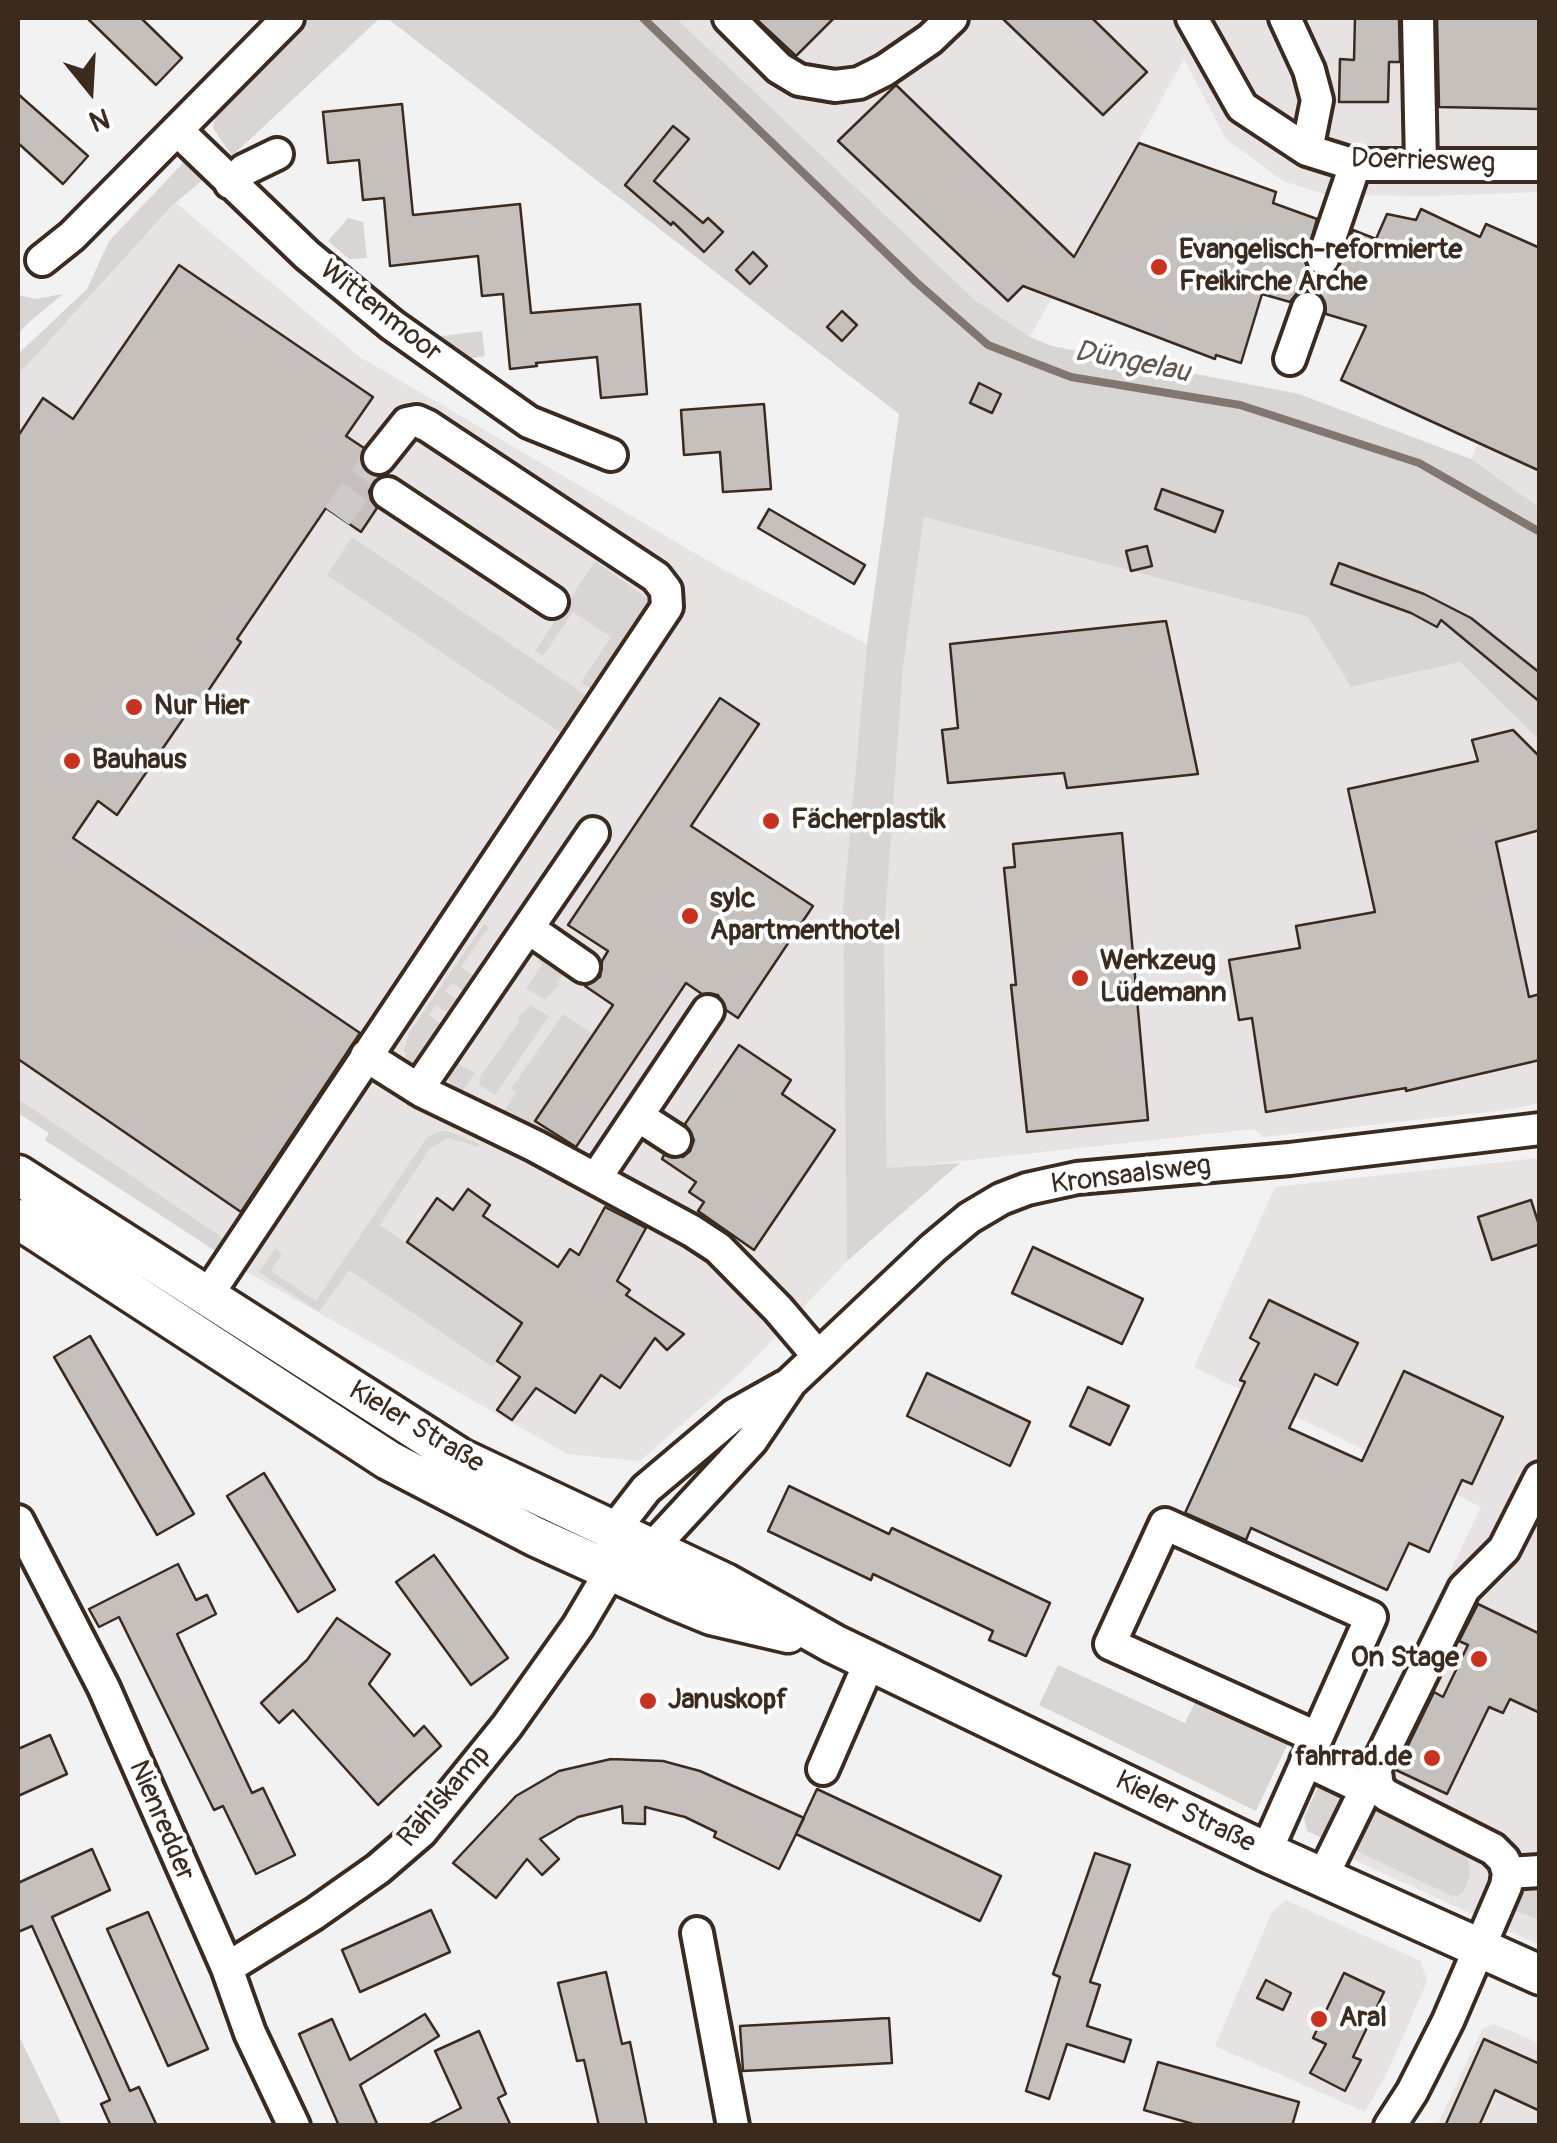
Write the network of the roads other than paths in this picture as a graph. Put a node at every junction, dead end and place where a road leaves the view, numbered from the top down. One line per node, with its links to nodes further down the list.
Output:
1 (288, 18): 7 (street)
2 (729, 18): 3 (street)
3 (952, 18)
4 (1192, 18): 8 (street, Doerriesweg)
5 (1285, 18): 8 (street)
6 (1418, 18): 11 (street)
7 (177, 130): 13 (street, Wittenmoor); 15 (street)
8 (1307, 150): 10 (street, Doerriesweg)
9 (277, 154): 13 (street)
10 (1355, 164): 11 (street, Doerriesweg); 14 (street)
11 (1421, 165): 12 (street, Doerriesweg)
12 (1540, 165)
13 (230, 183): 18 (street, Wittenmoor)
14 (1324, 259)
15 (42, 260)
16 (1308, 308): 17 (street)
17 (1290, 359)
18 (611, 456)
19 (379, 458): 26 (street)
20 (388, 494): 21 (street)
21 (552, 602)
22 (593, 833): 23 (street)
23 (528, 928): 24 (street); 27 (street)
24 (584, 966)
25 (708, 1012): 28 (street)
26 (366, 1056): 27 (street); 34 (street)
27 (418, 1090): 32 (street)
28 (638, 1116): 30 (street); 32 (street)
29 (1540, 1129): 35 (street, Kronsaalsweg)
30 (675, 1140)
31 (18, 1175): 34 (main road, Kieler Straße)
32 (596, 1178): 35 (street)
33 (18, 1219): 41 (main road, Kieler Straße)
34 (207, 1296): 39 (main road, Kieler Straße)
35 (818, 1356): 36 (street, Kronsaalsweg)
36 (791, 1382): 39 (street, Kronsaalsweg); 40 (street, Kronsaalsweg)
37 (1540, 1478): 46 (street)
38 (18, 1522): 53 (street, Nienredder)
39 (615, 1534): 40 (main road, Kieler Straße); 41 (street, Kronsaalsweg)
40 (650, 1550): 41 (street, Kronsaalsweg); 42 (main road, Kieler Straße)
41 (610, 1572): 42 (main road, Kieler Straße); 53 (street, Rahlskamp)
42 (834, 1644): 43 (main road, Kieler Straße)
43 (870, 1661): 45 (street); 47 (main road, Kieler Straße)
44 (1311, 1750): 44 (street); 46 (street); 47 (street)
45 (823, 1769)
46 (1372, 1781): 49 (street); 50 (street)
47 (1266, 1852): 50 (main road, Kieler Straße)
48 (1540, 1871): 49 (street)
49 (1508, 1872): 52 (street)
50 (1322, 1878): 52 (main road, Kieler Straße)
51 (698, 1933): 56 (street)
52 (1479, 1949): 54 (main road, Kieler Straße); 57 (street)
53 (227, 1968): 55 (street, Nienredder)
54 (1540, 1975)
55 (294, 2126)
56 (733, 2126)
57 (1390, 2126)

